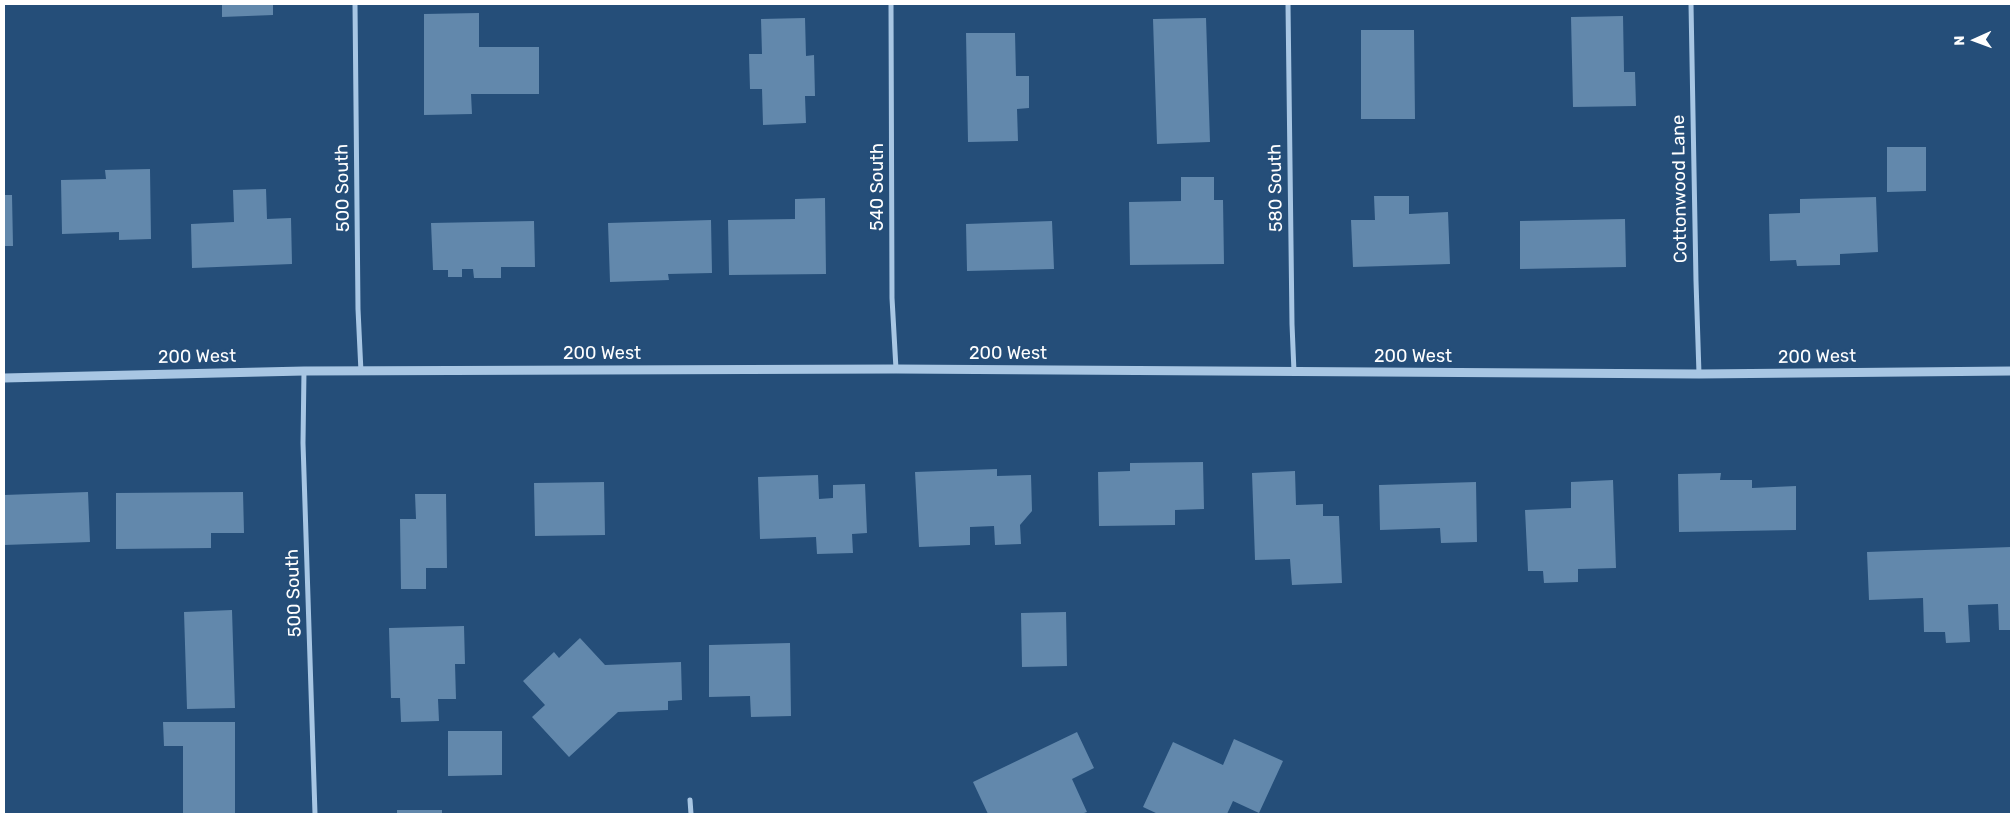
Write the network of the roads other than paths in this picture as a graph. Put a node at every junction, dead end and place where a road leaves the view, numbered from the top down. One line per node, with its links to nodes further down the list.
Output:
1 (355, 4): 8 (street, 500 South)
2 (891, 4): 5 (street, 540 South)
3 (1288, 4): 9 (street, 580 South)
4 (1691, 4): 10 (street, Cottonwood Lane)
5 (896, 369): 8 (street, 200 West); 9 (street, 200 West)
6 (304, 371): 8 (street, 200 West); 11 (street, 200 West); 13 (street, 500 South)
7 (2011, 371): 10 (street, 200 West)
8 (361, 372)
9 (1294, 372): 10 (street, 200 West)
10 (1699, 374)
11 (4, 378)
12 (690, 800): 14 (street)
13 (315, 814)
14 (691, 814)

